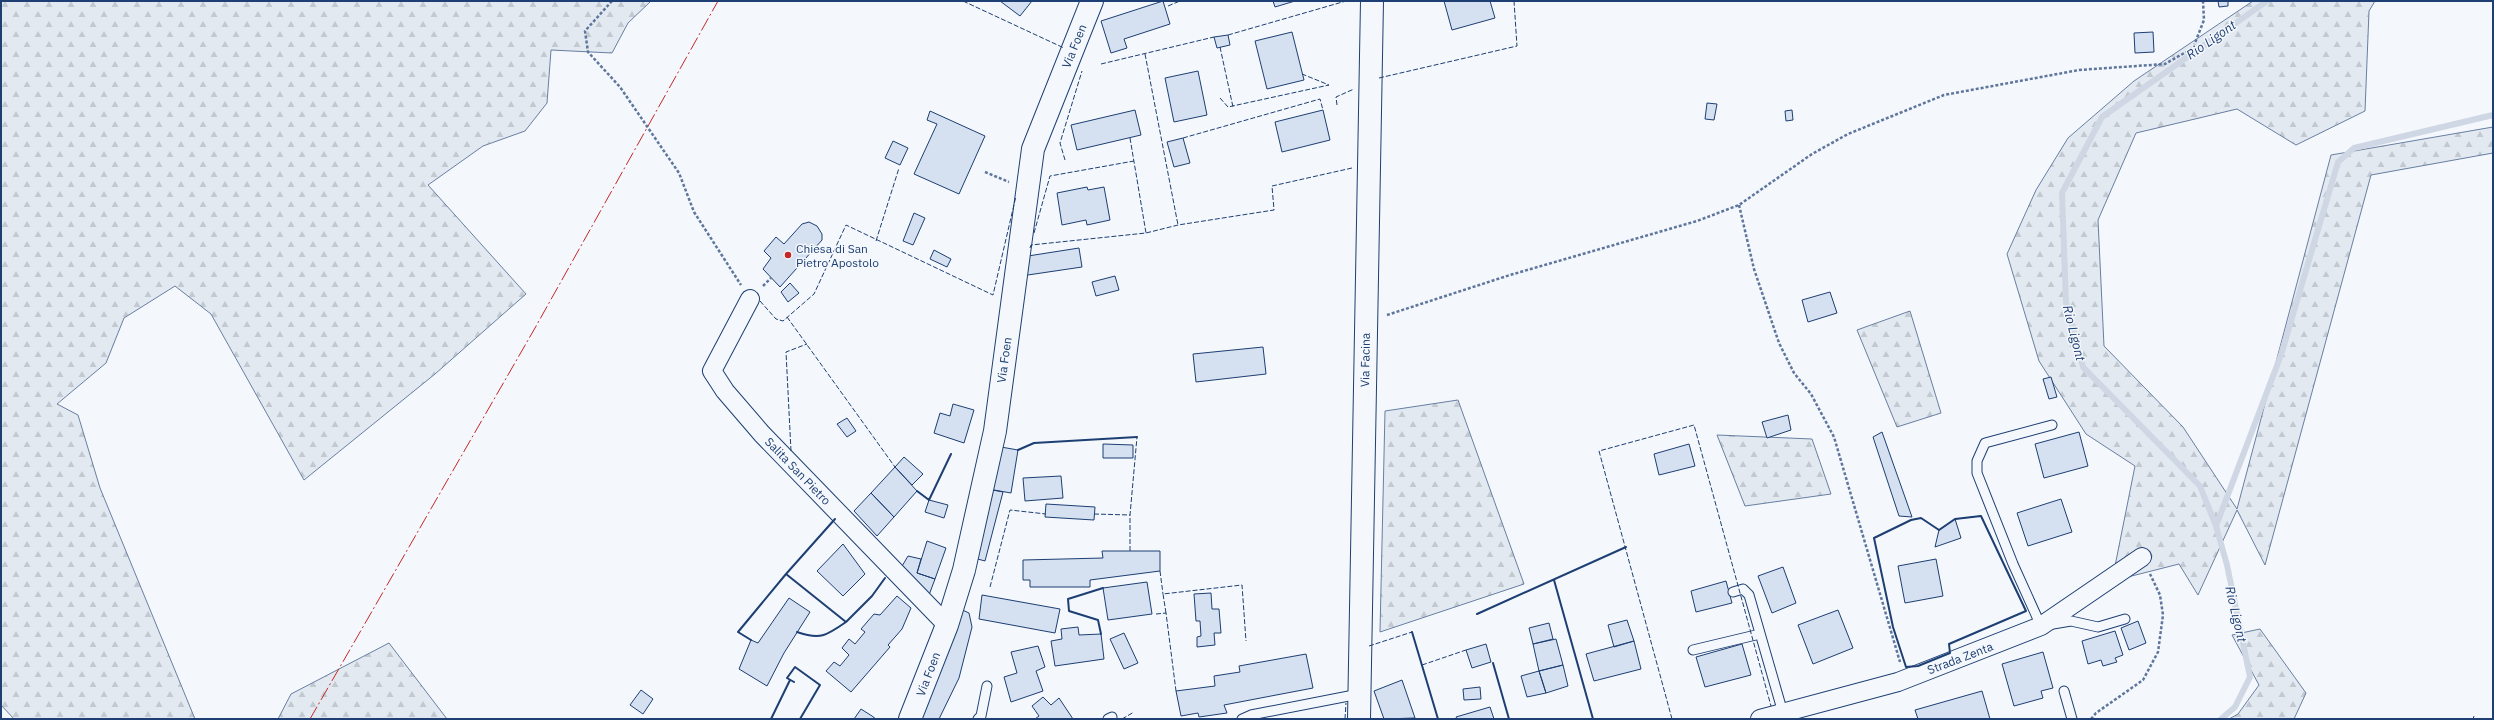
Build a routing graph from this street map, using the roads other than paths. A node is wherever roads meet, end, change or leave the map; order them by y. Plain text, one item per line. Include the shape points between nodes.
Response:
1 (1092, 1) edge
2 (1372, 1) edge
3 (750, 299) road end
4 (2052, 425) dead end
5 (2142, 557) road end
6 (1733, 592) dead end
7 (2125, 619) dead end
8 (947, 625) junction
9 (2041, 626) junction
10 (1760, 634) junction
11 (1693, 650) dead end
12 (986, 686) dead end
13 (2064, 691) dead end
14 (1359, 694) junction
15 (1783, 713) junction
16 (910, 719) edge
17 (978, 719) edge
18 (1242, 719) edge
19 (1359, 719) edge
20 (1760, 719) edge
21 (2072, 719) edge

1 - 8 street, Via Foen via 1033,149 995,431 964,570
2 - 14 street, Via Facina
3 - 8 street, Salita San Pietro via 712,371 725,391 762,434
4 - 9 lane via 1984,443 1977,461 1977,473 1987,502
5 - 9 street, Strada Zenta
6 - 10 lane via 1743,589 1749,595
7 - 9 lane via 2098,627 2071,621
8 - 16 street, Via Foen
9 - 15 street, Strada Zenta via 1906,679
10 - 11 lane
10 - 15 lane
12 - 17 lane via 981,716
13 - 21 lane
14 - 18 lane via 1251,715
14 - 19 street, Via Facina
15 - 20 street, Strada Zenta

